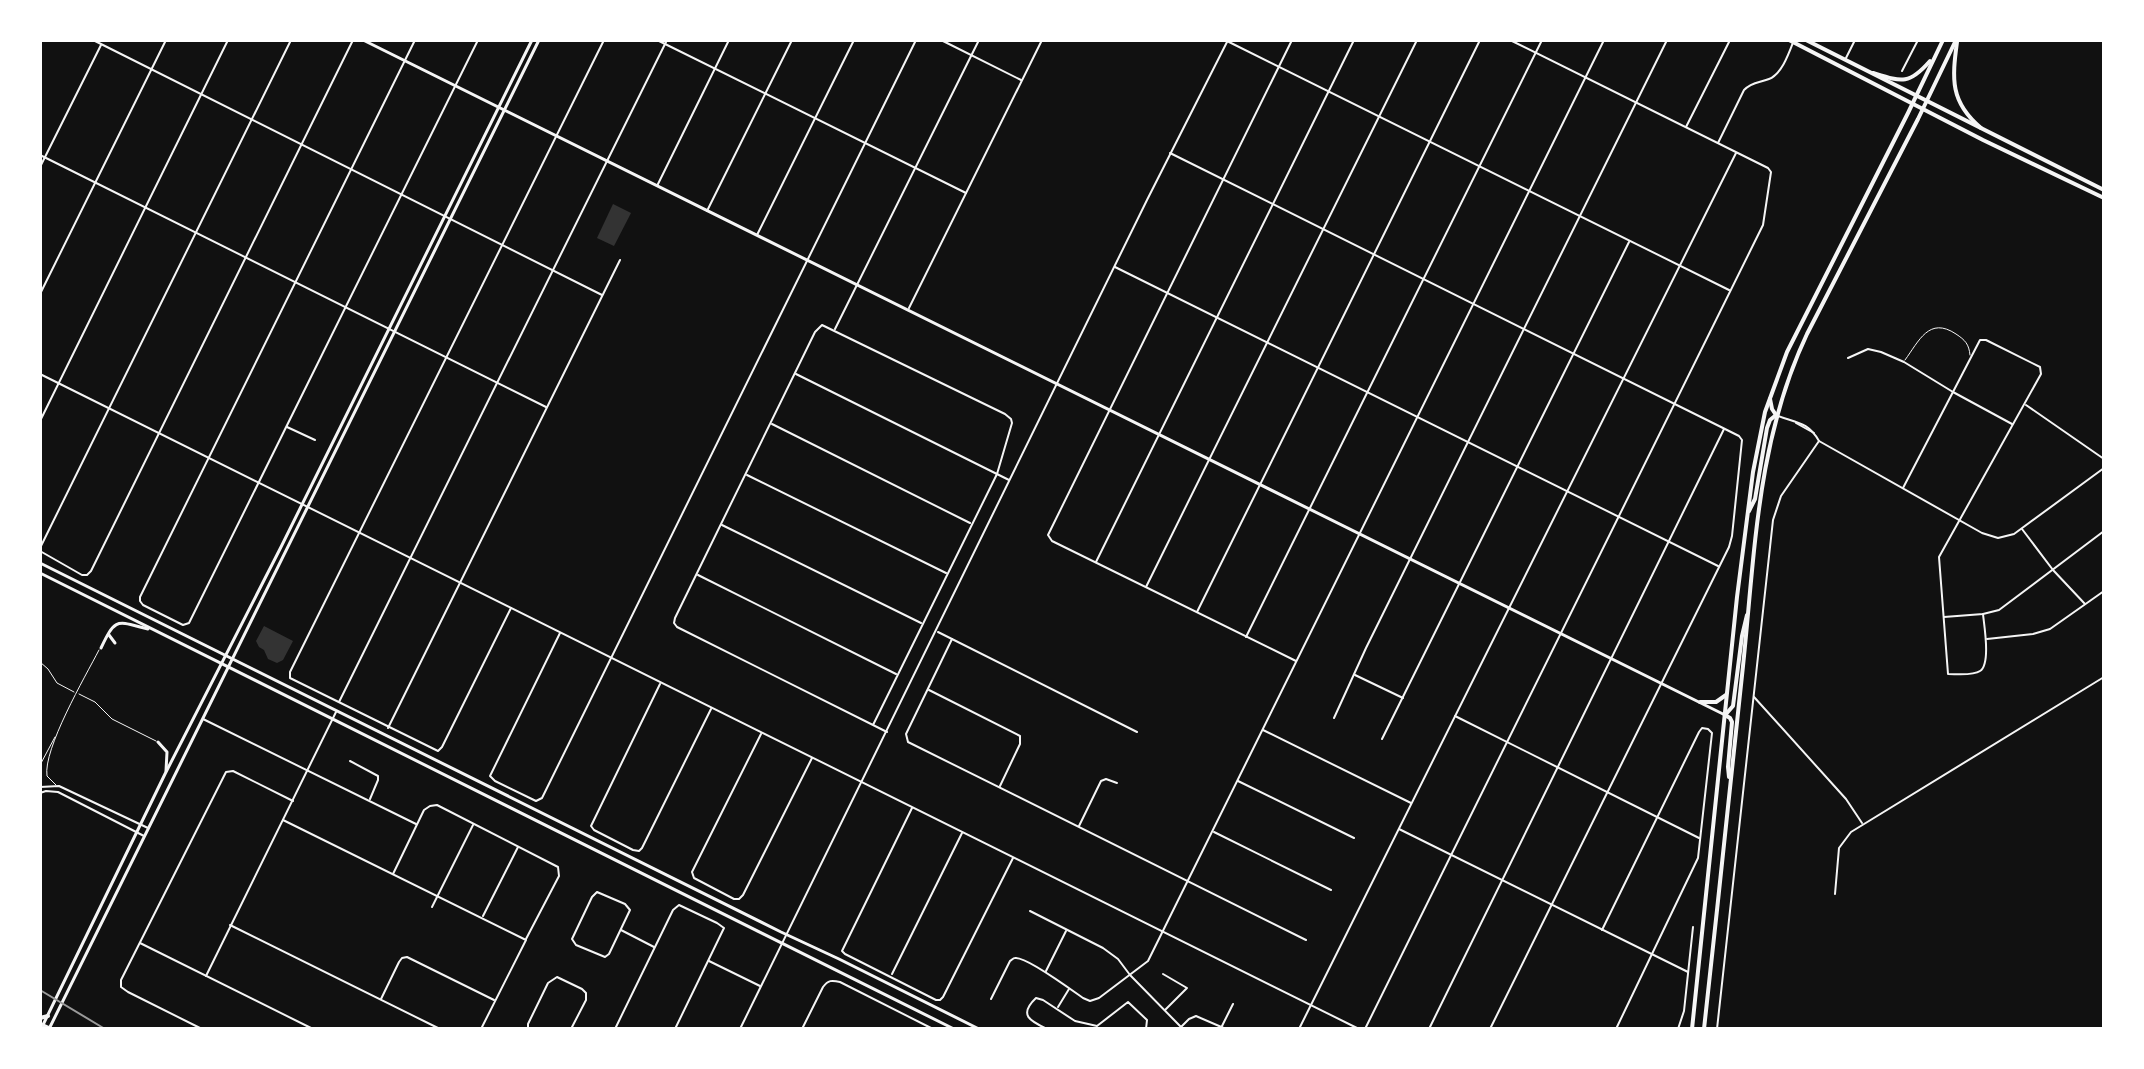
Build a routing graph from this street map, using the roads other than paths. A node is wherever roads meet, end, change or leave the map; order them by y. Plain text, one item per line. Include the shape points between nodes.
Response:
1 (93, 40) edge
2 (166, 40) edge
3 (228, 40) edge
4 (291, 40) edge
5 (353, 40) edge
6 (363, 40) edge
7 (415, 40) edge
8 (478, 40) edge
9 (532, 40) edge
10 (539, 40) edge
11 (604, 40) edge
12 (657, 40) edge
13 (729, 40) edge
14 (792, 40) edge
15 (854, 40) edge
16 (916, 40) edge
17 (941, 40) edge
18 (979, 40) edge
19 (1042, 40) edge
20 (1226, 40) edge
21 (1292, 40) edge
22 (1354, 40) edge
23 (1417, 40) edge
24 (1480, 40) edge
25 (1510, 40) edge
26 (1542, 40) edge
27 (1604, 40) edge
28 (1667, 40) edge
29 (1730, 40) edge
30 (1806, 40) edge
31 (1855, 40) edge
32 (1918, 40) edge
33 (1943, 40) edge
34 (1957, 40) edge
35 (1792, 41) edge
36 (666, 42) edge
37 (101, 44) junction
38 (1536, 53) junction
39 (972, 55) junction
40 (1935, 55) junction
41 (1845, 59) junction
42 (405, 61) junction
43 (1279, 66) junction
44 (151, 69) junction
45 (715, 69) junction
46 (1902, 71) dead end
47 (1873, 73) junction
48 (1586, 78) junction
49 (1022, 80) junction
50 (455, 86) junction
51 (1329, 91) junction
52 (201, 94) junction
53 (765, 94) junction
54 (1917, 95) junction
55 (1927, 100) junction
56 (1636, 102) junction
57 (1912, 104) junction
58 (499, 108) junction
59 (1923, 109) junction
60 (504, 110) junction
61 (1379, 116) junction
62 (251, 119) junction
63 (815, 119) junction
64 (1686, 127) junction
65 (1981, 128) junction
66 (556, 136) junction
67 (1429, 141) junction
68 (1718, 143) junction
69 (301, 144) junction
70 (865, 144) junction
71 (1736, 152) junction
72 (1170, 153) junction
73 (40, 155) edge
74 (45, 157) junction
75 (606, 161) junction
76 (1479, 166) junction
77 (40, 167) edge
78 (915, 168) junction
79 (351, 169) junction
80 (1223, 179) junction
81 (95, 182) junction
82 (657, 186) junction
83 (2104, 190) edge
84 (1530, 191) junction
85 (966, 193) junction
86 (402, 194) junction
87 (2104, 198) edge
88 (1273, 204) junction
89 (145, 207) junction
90 (707, 211) junction
91 (445, 216) junction
92 (1580, 216) junction
93 (451, 219) junction
94 (1323, 229) junction
95 (195, 232) junction
96 (757, 236) junction
97 (1629, 241) junction
98 (502, 245) junction
99 (1373, 254) junction
100 (246, 257) junction
101 (620, 260) dead end
102 (807, 260) junction
103 (1680, 265) junction
104 (1115, 267) junction
105 (552, 270) junction
106 (1424, 279) junction
107 (295, 281) junction
108 (857, 285) junction
109 (1730, 290) junction
110 (1167, 293) junction
111 (40, 294) edge
112 (602, 295) junction
113 (1474, 304) junction
114 (346, 307) junction
115 (908, 310) junction
116 (1218, 317) junction
117 (389, 329) junction
118 (1524, 329) junction
119 (835, 330) junction
120 (395, 331) junction
121 (1267, 342) junction
122 (1574, 353) junction
123 (446, 357) junction
124 (1848, 358) dead end
125 (1970, 358) junction
126 (1904, 362) junction
127 (1318, 367) junction
128 (40, 374) edge
129 (795, 374) junction
130 (1624, 378) junction
131 (496, 381) junction
132 (59, 384) junction
133 (1057, 384) junction
134 (1368, 391) junction
135 (1953, 392) junction
136 (1770, 396) junction
137 (1674, 403) junction
138 (2025, 404) junction
139 (546, 407) junction
140 (109, 409) junction
141 (1109, 409) junction
142 (1776, 415) junction
143 (1418, 417) junction
144 (40, 421) edge
145 (771, 424) junction
146 (2013, 425) junction
147 (287, 427) junction
148 (1724, 428) junction
149 (159, 434) junction
150 (1159, 434) junction
151 (315, 440) dead end
152 (1819, 441) junction
153 (1468, 442) junction
154 (209, 458) junction
155 (1209, 459) junction
156 (2104, 459) edge
157 (1518, 467) junction
158 (2104, 468) edge
159 (746, 474) junction
160 (997, 474) junction
161 (1009, 480) junction
162 (259, 483) junction
163 (1260, 484) junction
164 (1903, 488) junction
165 (1568, 492) junction
166 (302, 505) junction
167 (308, 508) junction
168 (1310, 509) junction
169 (1748, 513) junction
170 (1618, 517) junction
171 (1959, 520) junction
172 (971, 523) junction
173 (721, 524) junction
174 (2022, 528) junction
175 (2104, 531) edge
176 (360, 533) junction
177 (1360, 534) junction
178 (1668, 542) junction
179 (40, 550) edge
180 (410, 558) junction
181 (1411, 559) junction
182 (1096, 562) junction
183 (40, 563) edge
184 (1719, 567) junction
185 (2053, 570) junction
186 (40, 573) edge
187 (696, 574) junction
188 (947, 574) junction
189 (460, 583) junction
190 (1460, 584) junction
191 (1146, 587) junction
192 (2104, 591) edge
193 (2086, 605) junction
194 (511, 608) junction
195 (1510, 608) junction
196 (1749, 609) junction
197 (1197, 612) junction
198 (1983, 614) junction
199 (1943, 617) junction
200 (922, 624) junction
201 (109, 631) junction
202 (936, 631) junction
203 (156, 632) junction
204 (560, 632) junction
205 (1560, 634) junction
206 (1246, 637) junction
207 (952, 639) junction
208 (1986, 639) junction
209 (115, 643) dead end
210 (101, 648) joint
211 (225, 655) junction
212 (611, 658) junction
213 (1611, 658) junction
214 (233, 659) junction
215 (40, 662) edge
216 (1297, 662) junction
217 (221, 664) junction
218 (229, 668) junction
219 (898, 674) junction
220 (1354, 675) junction
221 (2104, 677) edge
222 (661, 683) junction
223 (1661, 683) junction
224 (928, 689) junction
225 (77, 693) junction
226 (1727, 694) junction
227 (1754, 697) junction
228 (1403, 698) junction
229 (1700, 702) junction
230 (338, 703) junction
231 (712, 708) junction
232 (337, 712) junction
233 (1725, 715) junction
234 (1454, 716) junction
235 (1334, 718) dead end
236 (203, 719) junction
237 (333, 720) junction
238 (873, 725) junction
239 (388, 728) junction
240 (1263, 730) junction
241 (887, 732) junction
242 (1137, 732) dead end
243 (762, 733) junction
244 (57, 735) junction
245 (1382, 739) dead end
246 (158, 742) joint
247 (1507, 742) junction
248 (812, 757) junction
249 (350, 761) dead end
250 (40, 765) edge
251 (1557, 767) junction
252 (308, 770) junction
253 (165, 774) junction
254 (1731, 780) junction
255 (1238, 781) junction
256 (863, 782) junction
257 (1117, 783) dead end
258 (59, 786) junction
259 (40, 787) edge
260 (999, 787) junction
261 (40, 793) edge
262 (1607, 793) junction
263 (293, 801) junction
264 (369, 801) junction
265 (1412, 803) junction
266 (913, 808) junction
267 (1658, 817) junction
268 (283, 820) junction
269 (141, 824) junction
270 (417, 824) junction
271 (473, 824) junction
272 (1862, 824) junction
273 (1079, 827) junction
274 (148, 828) junction
275 (1399, 829) junction
276 (1213, 831) junction
277 (137, 832) junction
278 (963, 832) junction
279 (144, 836) junction
280 (1354, 838) dead end
281 (1701, 838) junction
282 (518, 846) junction
283 (1451, 856) junction
284 (1013, 857) junction
285 (393, 874) junction
286 (1188, 881) junction
287 (1501, 881) junction
288 (1331, 890) dead end
289 (1835, 894) dead end
290 (438, 896) junction
291 (1552, 906) junction
292 (432, 907) dead end
293 (1030, 911) dead end
294 (482, 918) junction
295 (230, 925) junction
296 (1693, 927) dead end
297 (621, 930) junction
298 (1067, 930) junction
299 (1602, 930) junction
300 (1163, 932) junction
301 (787, 935) junction
302 (526, 940) junction
303 (1306, 940) dead end
304 (140, 943) junction
305 (783, 943) junction
306 (655, 947) junction
307 (1652, 955) junction
308 (709, 961) junction
309 (1045, 972) junction
310 (1688, 972) junction
311 (1163, 974) dead end
312 (1130, 975) junction
313 (206, 976) junction
314 (891, 976) junction
315 (761, 987) junction
316 (1070, 989) junction
317 (381, 999) junction
318 (991, 999) dead end
319 (495, 1000) junction
320 (1233, 1004) dead end
321 (1311, 1006) junction
322 (1057, 1009) junction
323 (1164, 1011) junction
324 (49, 1014) junction
325 (40, 1018) edge
326 (41, 1026) edge
327 (306, 1027) edge
328 (1221, 1027) junction
329 (438, 1028) edge
330 (1180, 1028) edge
331 (50, 1029) edge
332 (202, 1029) edge
333 (313, 1029) edge
334 (481, 1029) edge
335 (528, 1029) edge
336 (571, 1029) edge
337 (615, 1029) edge
338 (675, 1029) edge
339 (740, 1029) edge
340 (802, 1029) edge
341 (933, 1029) edge
342 (954, 1029) edge
343 (979, 1029) edge
344 (1047, 1029) edge
345 (1146, 1029) edge
346 (1226, 1029) edge
347 (1299, 1029) edge
348 (1359, 1029) edge
349 (1365, 1029) edge
350 (1429, 1029) edge
351 (1490, 1029) edge
352 (1616, 1029) edge
353 (1678, 1029) edge
354 (1692, 1029) edge
355 (1704, 1029) edge
356 (1717, 1029) edge

1 - 37 street
2 - 44 street
3 - 52 street
4 - 62 street
5 - 69 street
6 - 42 main road
7 - 42 street
8 - 50 street
9 - 58 main road
10 - 60 main road
11 - 66 street
12 - 36 street
13 - 45 street
14 - 53 street
15 - 63 street
16 - 70 street
17 - 39 street
18 - 39 street
19 - 49 street
20 - 43 street
20 - 72 street
21 - 43 street
22 - 51 street
23 - 61 street
24 - 67 street
25 - 38 street
26 - 38 street
27 - 48 street
28 - 56 street
29 - 64 street
30 - 41 main road
31 - 41 street
32 - 46 street
33 - 40 main road
34 - 55 main road
34 - 65 main road via 1956,94 1963,111
35 - 57 main road
35 - 68 street via 1778,73 1744,90
36 - 45 street
36 - 75 street
37 - 44 street
37 - 74 street
38 - 48 street
38 - 76 street
39 - 49 street
39 - 78 street
40 - 47 main road via 1909,80
40 - 54 main road
41 - 47 main road
42 - 50 main road
42 - 79 street
43 - 51 street
43 - 80 street
44 - 52 street
44 - 81 street
45 - 53 street
45 - 82 street
47 - 54 main road
48 - 56 street
48 - 84 street
49 - 85 street
50 - 58 main road
50 - 86 street
51 - 61 street
51 - 88 street
52 - 62 street
52 - 89 street
53 - 63 street
53 - 90 street
54 - 55 main road
54 - 57 main road
55 - 59 main road
55 - 65 main road
56 - 64 street
56 - 92 street
57 - 59 main road
57 - 136 main road
58 - 60 main road
58 - 91 main road
59 - 87 main road
59 - 142 main road via 1807,334
60 - 66 main road
60 - 93 main road
61 - 67 street
61 - 94 street
62 - 69 street
62 - 95 street
63 - 70 street
63 - 96 street
64 - 68 street
65 - 83 main road
66 - 75 main road
66 - 98 street
67 - 76 street
67 - 99 street
68 - 71 street
69 - 79 street
69 - 100 street
70 - 78 street
70 - 102 street
71 - 103 street
71 - 109 street via 1771,172 1765,220
72 - 80 street
72 - 104 street
73 - 74 street
74 - 77 street
74 - 81 street
75 - 82 main road
75 - 105 street
76 - 84 street
76 - 106 street
78 - 85 street
78 - 108 street
79 - 86 street
79 - 107 street
80 - 88 street
80 - 110 street
81 - 89 street
81 - 111 street
82 - 90 main road
84 - 92 street
84 - 113 street
85 - 115 street
86 - 91 street
86 - 114 street
88 - 94 street
88 - 116 street
89 - 95 street
89 - 132 street
90 - 96 main road
91 - 93 street
91 - 117 main road
92 - 97 street
92 - 118 street
93 - 98 street
93 - 120 main road
94 - 99 street
94 - 121 street
95 - 100 street
95 - 140 street
96 - 102 main road
97 - 103 street
97 - 122 street
98 - 105 street
98 - 123 street
99 - 106 street
99 - 127 street
100 - 107 street
100 - 149 street
101 - 112 street
102 - 108 main road
102 - 212 street
103 - 109 street
103 - 130 street
104 - 110 street
104 - 133 street
105 - 112 street
105 - 131 street
106 - 113 street
106 - 134 street
107 - 114 street
107 - 154 street
108 - 115 main road
108 - 119 street
109 - 137 street
110 - 116 street
110 - 141 street
112 - 139 street
113 - 118 street
113 - 143 street
114 - 117 street
114 - 147 street
115 - 133 main road
116 - 121 street
116 - 150 street
117 - 120 street
117 - 166 main road
118 - 122 street
118 - 153 street
119 - 129 street via 819,326
119 - 160 street via 1009,417 1012,427
120 - 123 street
120 - 167 main road
121 - 127 street
121 - 155 street
122 - 130 street
122 - 157 street
123 - 131 street
123 - 176 street
124 - 126 street via 1874,349
125 - 126 lane via 1964,340 1941,327 1927,331
125 - 135 street
125 - 138 street via 1984,339 2040,367
126 - 135 street
127 - 134 street
127 - 163 street
128 - 132 street
129 - 145 street
129 - 160 street
130 - 137 street
130 - 165 street
131 - 139 street
131 - 180 street
132 - 140 street
132 - 144 street
133 - 141 main road
133 - 161 street
134 - 143 street
134 - 168 street
135 - 146 street
135 - 164 street
136 - 142 main road
136 - 169 main road
137 - 148 street
137 - 170 street
138 - 146 street
138 - 156 street
139 - 189 street
140 - 149 street
140 - 179 street
141 - 150 main road
141 - 182 street via 1049,537
142 - 152 street via 1805,425
142 - 169 main road via 1767,428
142 - 196 main road via 1759,506
143 - 153 street
143 - 177 street
145 - 159 street
145 - 172 street
146 - 171 street
147 - 151 street
147 - 162 street
148 - 178 street
148 - 184 street via 1742,442 1732,536
149 - 154 street
149 - 179 street via 87,575
150 - 155 main road
150 - 182 street
152 - 164 street
152 - 227 street via 1781,496 1773,520
153 - 157 street
153 - 181 street
154 - 162 street
154 - 162 street via 140,599 143,605 187,625
155 - 163 main road
155 - 191 street
157 - 165 street
157 - 190 street
158 - 174 street
159 - 173 street
159 - 188 street
160 - 161 street
160 - 172 street
161 - 202 street
162 - 166 street
163 - 168 main road
163 - 197 street
164 - 171 street
165 - 170 street
165 - 195 street
166 - 167 street
166 - 211 main road
167 - 176 street
167 - 214 main road
168 - 177 main road
168 - 206 street
169 - 226 main road
170 - 178 street
170 - 205 street
171 - 174 street via 1998,538
171 - 199 street via 1939,557
172 - 188 street
173 - 187 street
173 - 200 street
174 - 185 street
175 - 185 street
176 - 180 street
176 - 230 street via 290,672 290,678
177 - 181 main road
177 - 216 street
178 - 184 street
178 - 213 street
180 - 189 street
180 - 230 street
181 - 190 main road
181 - 220 street
182 - 191 street
183 - 211 main road
184 - 223 street
185 - 193 street
185 - 198 street via 2003,607
186 - 203 main road
187 - 219 street
187 - 238 street via 675,626
188 - 200 street
189 - 194 street
189 - 239 street
190 - 195 main road
190 - 228 street
191 - 197 street
192 - 193 street
193 - 208 street via 2042,633
194 - 204 street
194 - 239 street via 438,751
195 - 205 main road
195 - 234 street
196 - 233 main road via 1733,706
196 - 254 main road
197 - 206 street
198 - 199 street
198 - 208 street
199 - 208 street via 1948,674 1984,668
200 - 219 street
201 - 203 main road via 122,623
201 - 209 main road
201 - 210 main road
202 - 207 street
202 - 241 street
203 - 217 main road
204 - 212 street
204 - 212 street via 491,774 536,801
205 - 213 main road
205 - 247 street
206 - 216 street
207 - 224 street
207 - 242 street
210 - 225 lane
211 - 214 main road
211 - 217 main road
212 - 222 street
213 - 223 main road
213 - 251 street
214 - 218 main road
214 - 232 main road
215 - 225 lane via 57,683
216 - 240 street
217 - 218 main road
217 - 253 main road
218 - 236 main road
218 - 237 main road
219 - 238 street
220 - 228 street
220 - 235 street
221 - 272 street
222 - 231 street
222 - 231 street via 592,822 591,828 633,850 641,849
223 - 229 main road
223 - 262 street
224 - 260 street via 1021,739
224 - 260 street via 907,741
225 - 244 lane
225 - 246 lane via 112,719
226 - 229 main road via 1715,703
226 - 233 main road
227 - 272 street via 1846,799
227 - 356 street
228 - 245 street
229 - 233 main road
230 - 239 street
231 - 243 street
232 - 237 street
232 - 301 main road
233 - 254 main road via 1732,722
233 - 354 main road
234 - 247 street
234 - 265 street
236 - 252 street
236 - 274 main road
237 - 252 street
237 - 305 main road
238 - 241 street
240 - 255 street
240 - 265 street
241 - 256 street
243 - 248 street
243 - 248 street via 692,872 734,899 741,898
244 - 250 lane
244 - 258 lane via 46,770
246 - 253 main road via 167,752
247 - 251 street
247 - 283 street
248 - 256 street
249 - 264 street via 378,776
251 - 262 street
251 - 287 street
252 - 263 street
252 - 264 street
253 - 269 main road
254 - 355 main road
255 - 276 street
255 - 280 street
256 - 266 street
256 - 301 street
257 - 273 street via 1101,781
258 - 259 street
258 - 269 street
260 - 273 street
261 - 277 street via 58,792
262 - 267 street
262 - 291 street
263 - 268 street
263 - 304 street via 226,772
264 - 270 street
265 - 275 street
266 - 278 street
266 - 314 street via 842,949
267 - 281 street
267 - 281 street via 1705,728 1712,733
267 - 299 street
268 - 285 street
268 - 295 street
269 - 274 street
269 - 277 main road
270 - 271 street via 434,805
270 - 285 street
271 - 282 street
271 - 290 street
272 - 289 street via 1839,848
273 - 286 street
274 - 279 main road
275 - 283 street
275 - 321 street
276 - 286 street
276 - 288 street
277 - 279 street
277 - 324 main road
278 - 284 street
278 - 314 street
279 - 331 main road
281 - 307 street via 1696,863
282 - 294 street
282 - 302 street via 554,863 559,871
283 - 287 street
283 - 349 street
284 - 300 street
284 - 314 street via 940,1000
285 - 290 street
286 - 300 street
286 - 303 street
287 - 291 street
287 - 350 street
290 - 292 street
290 - 294 street
291 - 299 street
291 - 351 street
293 - 298 street
294 - 302 street
295 - 313 street
295 - 317 street
296 - 310 street
297 - 297 street via 605,957 572,939 597,892 629,908
297 - 306 street
298 - 309 street
298 - 312 street via 1103,948
299 - 307 street
300 - 312 street via 1148,961
300 - 321 street
301 - 305 street
301 - 343 main road
302 - 319 street
304 - 313 street
304 - 332 street via 121,987
305 - 315 street
305 - 342 main road
306 - 308 street via 677,906 683,906 724,928
306 - 337 street
307 - 310 street
307 - 352 street
308 - 315 street
308 - 338 street
309 - 316 street
309 - 318 street via 1014,958
310 - 353 street
311 - 323 street via 1187,988
312 - 316 street via 1093,1000
312 - 323 street
313 - 327 street
315 - 339 street
316 - 322 street
317 - 319 street via 399,962 407,957
317 - 329 street
319 - 334 street
320 - 328 street
321 - 347 street
321 - 348 street
322 - 344 street via 1036,998 1027,1012
322 - 345 street via 1072,1020 1097,1026 1128,1002 1147,1020
323 - 330 street
324 - 325 main road
324 - 326 main road
326 - 331 main road
327 - 333 street
328 - 330 street via 1196,1016
328 - 346 street
335 - 336 street via 555,977 586,993
340 - 341 street via 829,981

